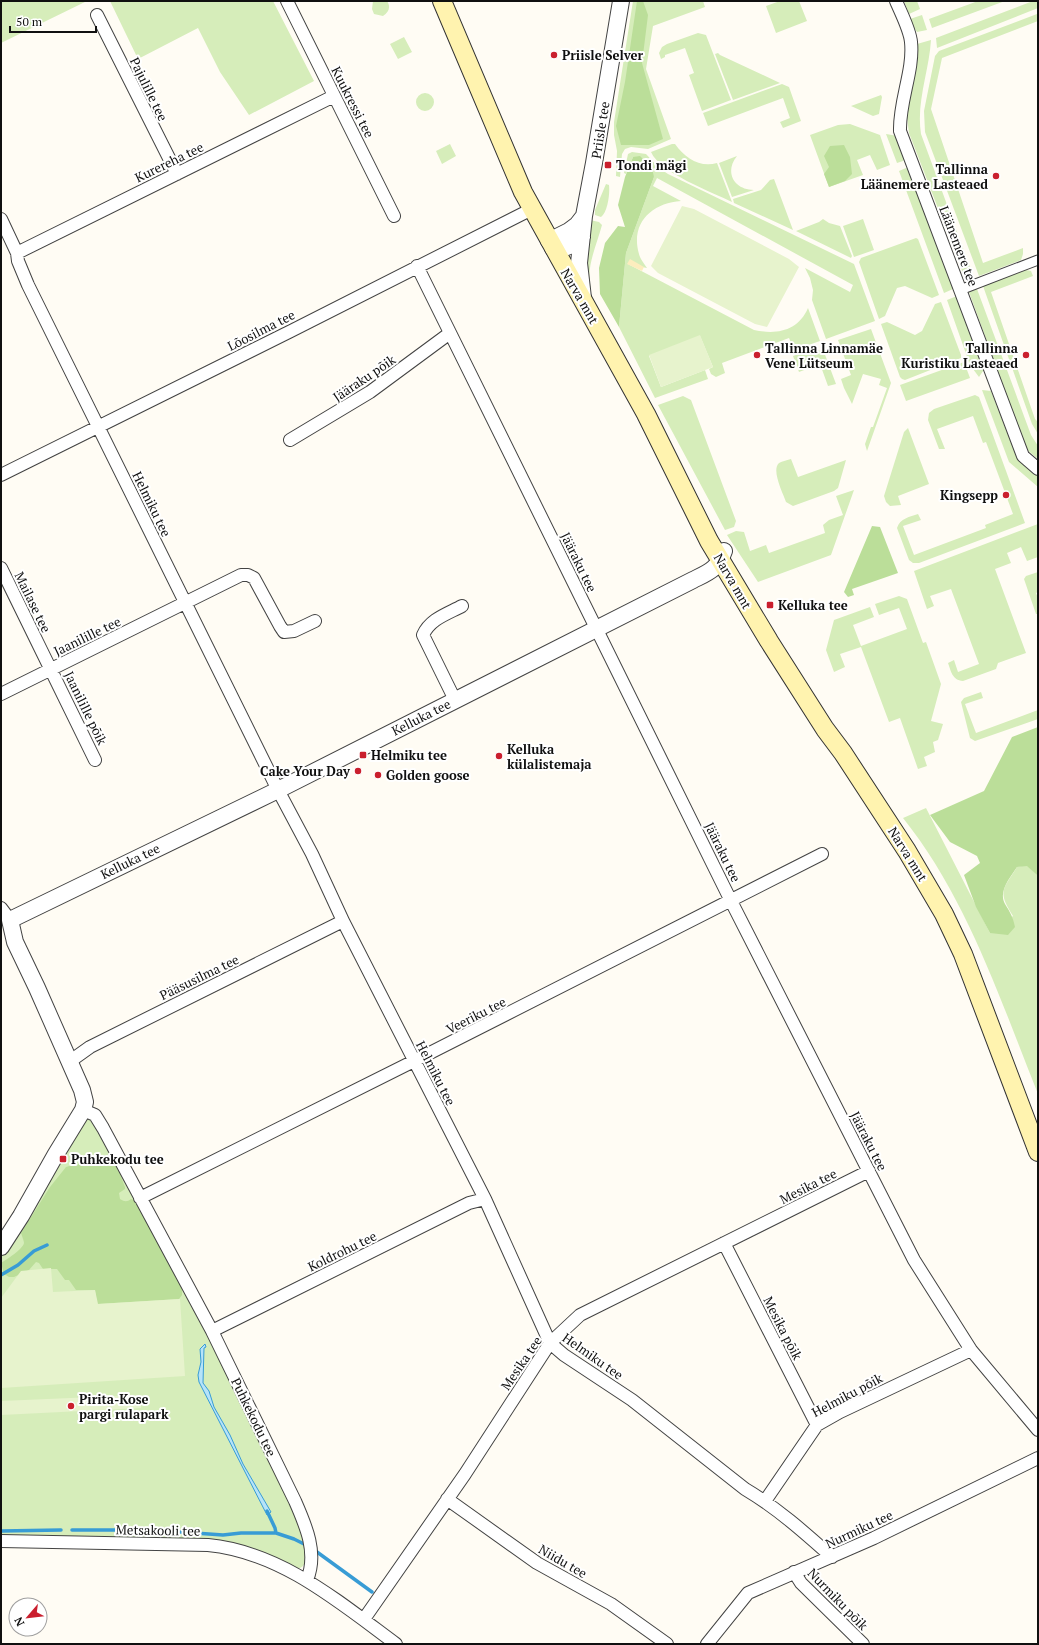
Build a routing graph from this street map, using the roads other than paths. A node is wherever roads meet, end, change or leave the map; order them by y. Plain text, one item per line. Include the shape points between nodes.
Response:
1 (287, 1) edge
2 (442, 1) edge
3 (621, 1) edge
4 (896, 1) edge
5 (97, 15) dead end
6 (334, 96) junction
7 (177, 174) junction
8 (532, 209) junction
9 (394, 216) dead end
10 (584, 216) junction
11 (1, 219) edge
12 (582, 237) junction
13 (551, 245) junction
14 (17, 253) junction
15 (1038, 260) edge
16 (417, 266) junction
17 (960, 290) junction
18 (583, 301) junction
19 (450, 333) junction
20 (99, 426) junction
21 (290, 440) dead end
22 (1038, 469) edge
23 (1, 475) edge
24 (722, 556) junction
25 (1, 568) edge
26 (185, 602) junction
27 (462, 606) dead end
28 (315, 621) dead end
29 (597, 629) junction
30 (51, 669) junction
31 (1, 694) edge
32 (455, 700) junction
33 (96, 760) dead end
34 (278, 790) junction
35 (822, 854) dead end
36 (731, 900) junction
37 (5, 914) edge
38 (343, 921) junction
39 (69, 1062) junction
40 (414, 1062) junction
41 (83, 1110) junction
42 (1038, 1152) edge
43 (869, 1171) junction
44 (140, 1198) junction
45 (485, 1199) junction
46 (724, 1243) junction
47 (1, 1247) edge
48 (212, 1331) junction
49 (550, 1343) junction
50 (971, 1350) junction
51 (817, 1425) junction
52 (1038, 1430) edge
53 (1038, 1458) edge
54 (447, 1499) junction
55 (765, 1501) junction
56 (1, 1541) edge
57 (832, 1557) junction
58 (794, 1572) junction
59 (307, 1580) junction
60 (364, 1619) junction
61 (379, 1639) edge
62 (396, 1644) edge
63 (667, 1644) edge
64 (707, 1644) edge
65 (863, 1644) edge

1 - 6 street, Kuukressi tee
2 - 8 main road, Narva mnt
3 - 10 street, Priisle tee
4 - 17 street, Läänemere tee via 911,41 911,57 899,120 900,131
5 - 7 street, Pajulille tee
6 - 7 street, Kurereha tee
6 - 9 street, Kuukressi tee
7 - 14 street, Kurereha tee
8 - 13 main road, Narva mnt
8 - 16 street, Lõosilma tee
10 - 12 street, Priisle tee
10 - 13 street via 577,225
11 - 14 street, Helmiku tee
12 - 13 street via 568,248
12 - 18 street, Priisle tee via 579,263
13 - 18 main road, Narva mnt
14 - 20 street, Helmiku tee via 28,285
15 - 17 street
16 - 19 street, Jääraku tee
16 - 20 street, Lõosilma tee
17 - 22 street, Läänemere tee via 1023,456
18 - 24 main road, Narva mnt via 646,414 709,541
19 - 21 street, Jääraku põik via 370,392
19 - 29 street, Jääraku tee
20 - 23 street, Lõosilma tee
20 - 26 street, Helmiku tee
24 - 29 street, Kelluka tee via 716,567
24 - 42 main road, Narva mnt via 791,676 918,867 944,914
25 - 30 street, Mailase tee
26 - 28 street, Jaanilille tee via 240,575 248,575 254,578 284,632 294,631
26 - 30 street, Jaanilille tee
26 - 34 street, Helmiku tee
27 - 32 street via 431,623 423,635
29 - 32 street, Kelluka tee
29 - 36 street, Jääraku tee
30 - 31 street, Jaanilille tee
30 - 33 street, Jaanilille põik
32 - 34 street, Kelluka tee
34 - 37 street, Kelluka tee
34 - 38 street, Helmiku tee via 312,854
35 - 36 street, Veeriku tee
36 - 40 street, Veeriku tee
36 - 43 street, Jääraku tee
37 - 39 street
38 - 39 street, Pääsusilma tee via 90,1047
38 - 40 street, Helmiku tee
39 - 41 street via 84,1095
40 - 44 street, Veeriku tee
40 - 45 street, Helmiku tee
41 - 44 street, Puhkekodu tee via 92,1113 100,1123
41 - 47 street
43 - 46 street, Mesika tee
43 - 50 street, Jääraku tee via 914,1260
44 - 48 street, Puhkekodu tee
45 - 48 street, Koldrohu tee via 469,1203
45 - 49 street, Helmiku tee
46 - 49 street, Mesika tee via 580,1315
46 - 51 street, Mesika põik
48 - 59 street, Puhkekodu tee via 306,1525 312,1556
49 - 54 street, Mesika tee
49 - 55 street, Helmiku tee via 632,1400 745,1489
50 - 51 street, Helmiku põik
50 - 52 street, Jääraku tee
51 - 55 street, Helmiku põik
53 - 57 street, Nurmiku tee
54 - 60 street, Mesika tee
54 - 63 street, Niidu tee via 537,1563 611,1604
55 - 57 street, Helmiku tee
56 - 59 street, Metsakooli tee via 224,1547 262,1558
57 - 58 street, Nurmiku tee
58 - 64 street, Nurmiku tee via 748,1593
58 - 65 street, Nurmiku põik via 800,1583
59 - 60 street
60 - 61 street
61 - 62 street

